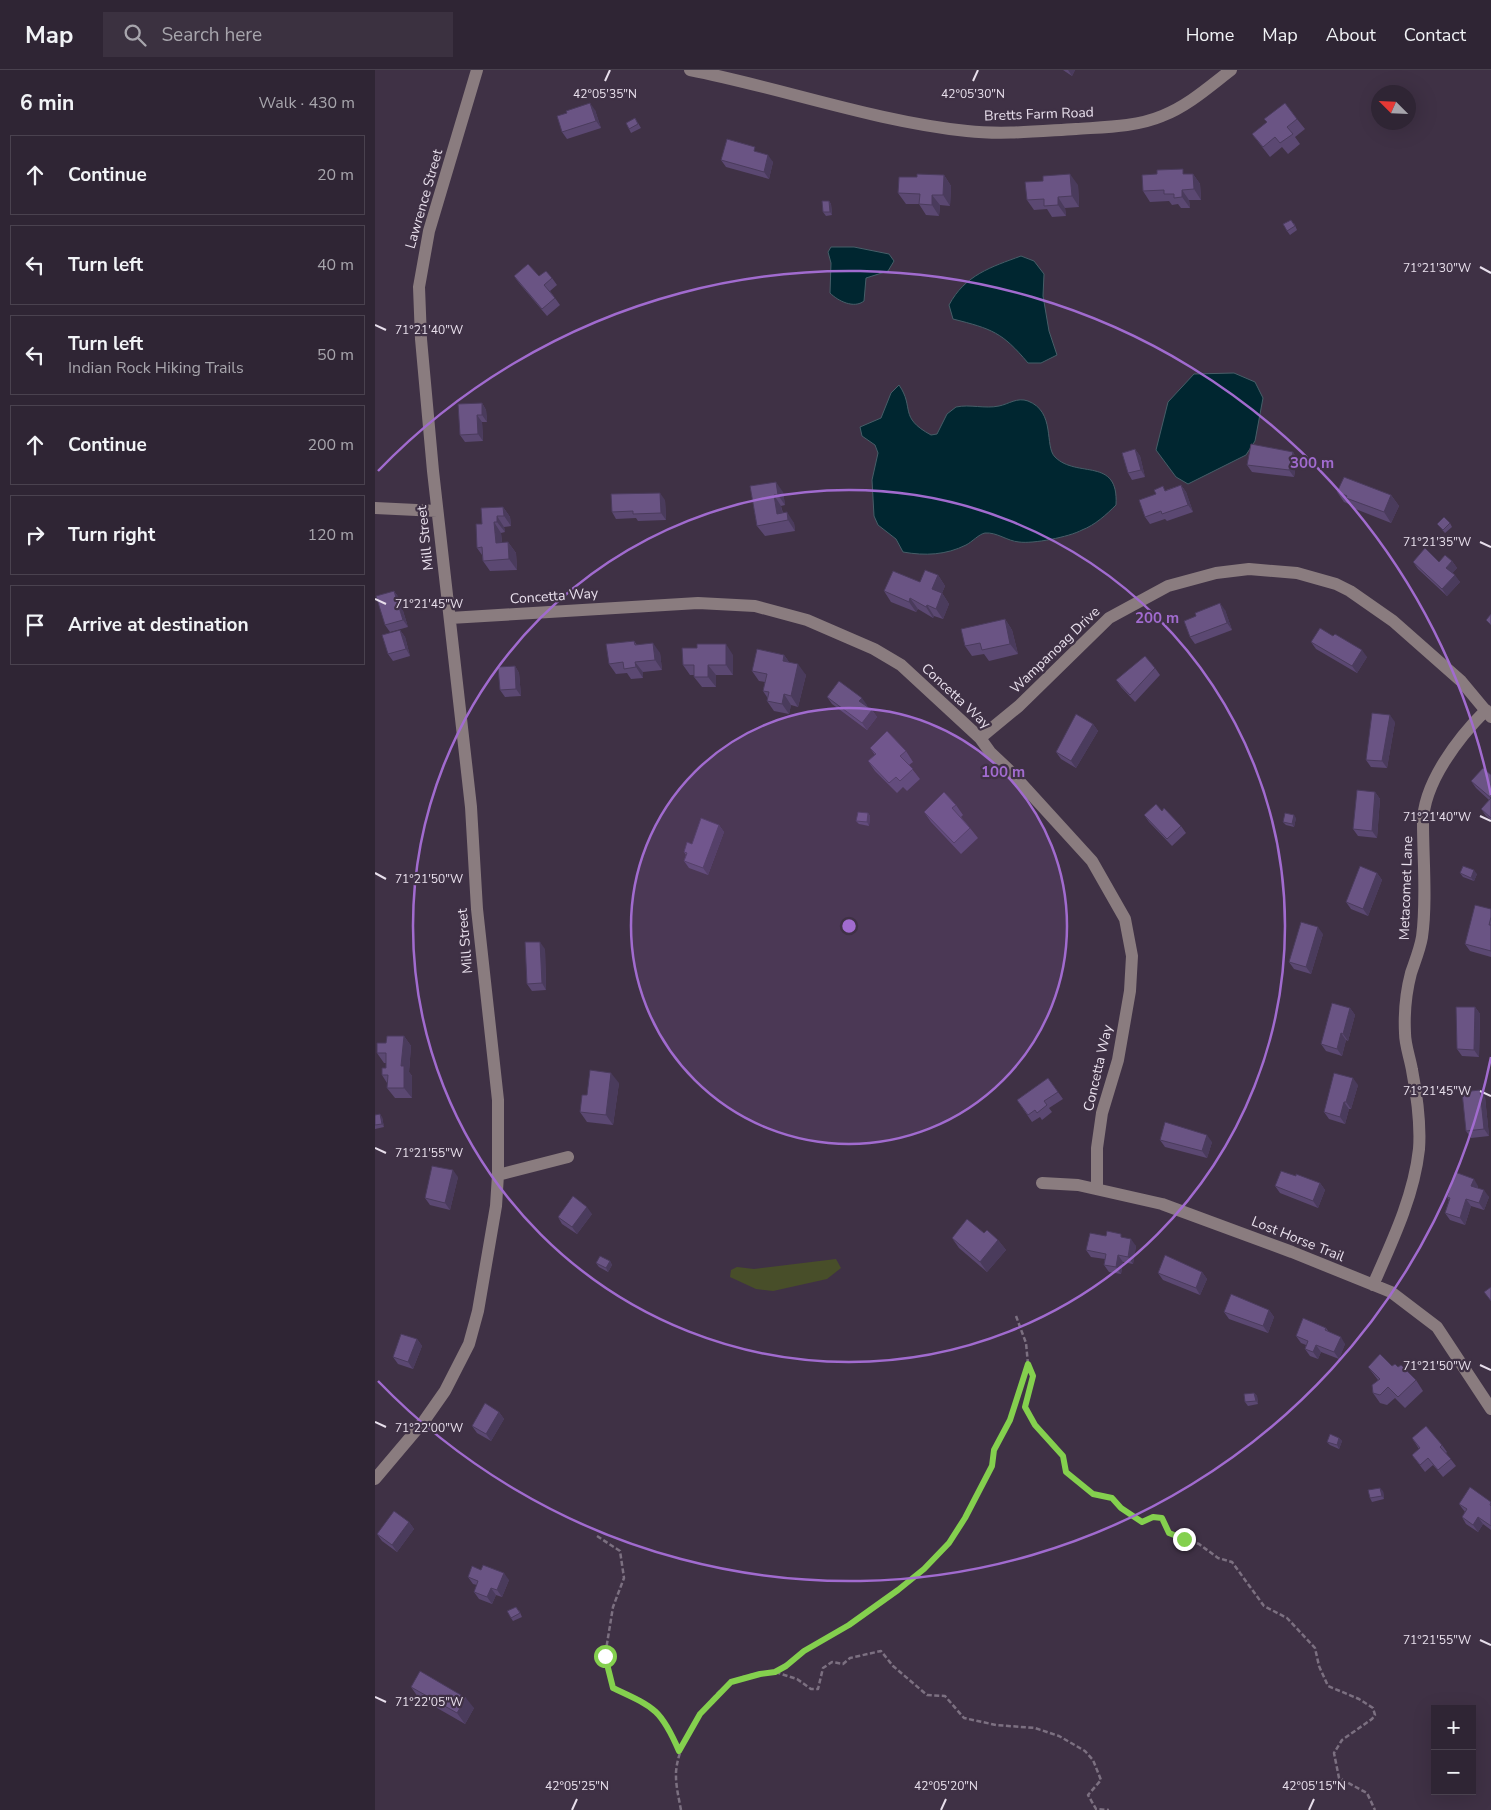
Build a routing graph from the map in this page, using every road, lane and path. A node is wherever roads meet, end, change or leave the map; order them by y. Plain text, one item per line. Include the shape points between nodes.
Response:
1 (477, 70) edge
2 (690, 70) edge
3 (1231, 70) edge
4 (421, 339) joint
5 (375, 508) edge
6 (437, 511) junction
7 (450, 618) junction
8 (1488, 713) edge
9 (980, 738) junction
10 (568, 1157) dead end
11 (498, 1175) junction
12 (1042, 1182) dead end
13 (1097, 1189) junction
14 (1373, 1285) junction
15 (1016, 1316) dead end
16 (1028, 1364) junction
17 (1491, 1409) edge
18 (375, 1479) edge
19 (597, 1536) dead end
20 (775, 1672) junction
21 (679, 1751) junction
22 (681, 1810) edge
23 (1109, 1810) edge
24 (1375, 1810) edge

1 - 4 street, Lawrence Street via 423,253 419,287
2 - 3 street, Bretts Farm Road via 878,116 966,131 1002,133 1125,125 1161,117 1178,109
4 - 6 street, Mill Street
5 - 6 street
6 - 7 street, Mill Street
7 - 9 street, Concetta Way via 698,603 755,606 807,620 881,653 901,665
7 - 11 street, Mill Street via 498,1100
8 - 9 street, Wampanoag Drive via 1461,681 1393,621 1350,591 1329,581 1297,573 1249,569 1216,573 1168,586 1109,618 1019,706
8 - 14 street, Metacomet Lane via 1467,729 1446,758 1425,806 1422,937 1408,986 1405,1018 1405,1036 1419,1108 1419,1147 1403,1211
9 - 13 street, Concetta Way via 1092,861 1125,919 1132,956 1130,991 1118,1060 1102,1113 1097,1148
10 - 11 street
11 - 18 street, Mill Street via 496,1206 478,1311 469,1344 445,1391
12 - 13 street, Lost Horse Trail
13 - 14 street, Lost Horse Trail via 1162,1204
14 - 17 street, Lost Horse Trail via 1391,1292 1437,1327
15 - 16 path via 1026,1343
16 - 20 path via 1010,1420 994,1450 992,1466 949,1543 898,1590
16 - 24 path via 1033,1376 1025,1407 1035,1425 1063,1456 1066,1472 1093,1494 1112,1498 1142,1522 1153,1517 1162,1518 1169,1533 1199,1544 1218,1558 1232,1562 1263,1606 1287,1618 1315,1648 1328,1686 1373,1708 1375,1715 1342,1740 1334,1753 1339,1778 1367,1793
19 - 21 path via 620,1550 624,1578 613,1607 605,1656 613,1688 647,1704 667,1723
20 - 21 path via 731,1682 700,1714
20 - 23 path via 797,1679 811,1689 818,1689 823,1668 832,1662 843,1664 850,1658 881,1650 893,1666 927,1696 945,1696 964,1718 1035,1728 1059,1736 1085,1751 1093,1760 1101,1780 1088,1794 1096,1809
21 - 22 path via 676,1775

